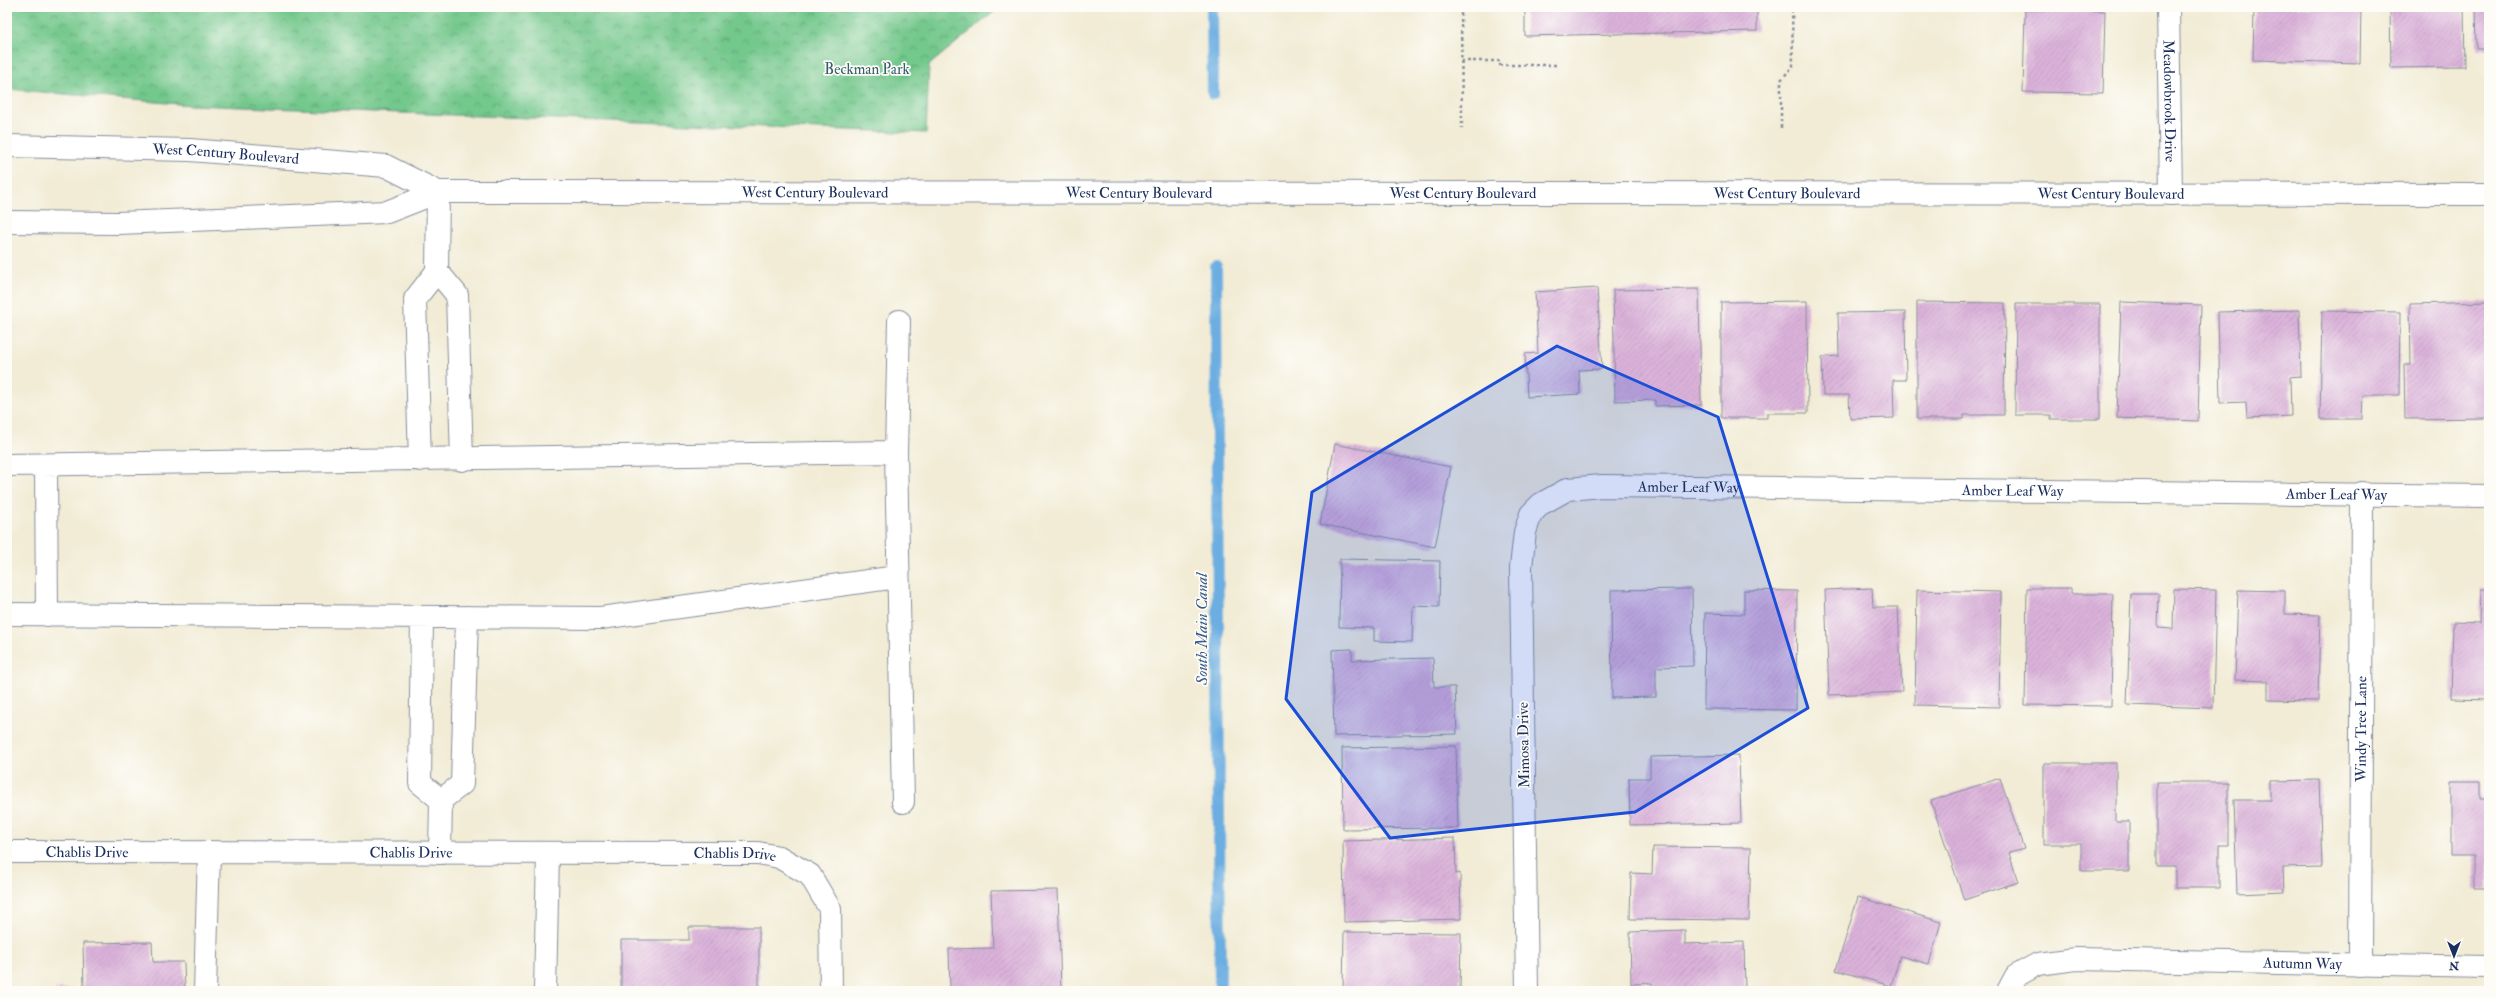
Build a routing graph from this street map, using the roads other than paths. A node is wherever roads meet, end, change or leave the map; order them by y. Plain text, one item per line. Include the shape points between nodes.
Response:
1 (2168, 7) edge
2 (7, 146) edge
3 (438, 192) junction
4 (2170, 194) junction
5 (2489, 194) edge
6 (7, 222) edge
7 (437, 271) junction
8 (899, 321) dead end
9 (896, 452) junction
10 (420, 460) junction
11 (462, 460) junction
12 (46, 464) junction
13 (7, 465) edge
14 (2362, 494) junction
15 (2489, 496) edge
16 (1541, 504) joint
17 (897, 577) junction
18 (7, 614) edge
19 (47, 615) junction
20 (422, 617) junction
21 (467, 617) junction
22 (441, 800) junction
23 (903, 802) dead end
24 (7, 852) edge
25 (209, 852) junction
26 (440, 853) junction
27 (548, 853) junction
28 (2360, 965) junction
29 (2489, 967) edge
30 (205, 991) edge
31 (545, 991) edge
32 (831, 991) edge
33 (1527, 991) edge
34 (2008, 991) edge

1 - 4 street, Meadowbrook Drive
2 - 3 street, West Century Boulevard via 190,150 386,166
3 - 4 street, West Century Boulevard
3 - 6 street, West Century Boulevard via 387,212 118,223
3 - 7 street
4 - 5 street, West Century Boulevard
7 - 10 street via 415,299
7 - 11 street via 456,295
8 - 9 street
9 - 11 street
9 - 17 street
10 - 11 street
10 - 12 street
12 - 13 street
12 - 19 street
14 - 15 street, Amber Leaf Way
14 - 16 street, Amber Leaf Way via 1602,486 1568,489
14 - 28 street, Windy Tree Lane
16 - 33 street, Mimosa Drive via 1532,514 1525,532 1521,568
17 - 21 street via 601,618
17 - 23 street
18 - 19 street
19 - 20 street
20 - 21 street
20 - 22 street via 420,783
21 - 22 street via 462,784
22 - 26 street
24 - 25 street, Chablis Drive
25 - 26 street, Chablis Drive
25 - 30 street
26 - 27 street, Chablis Drive
27 - 31 street
27 - 32 street, Chablis Drive via 758,854 779,857 810,875 830,909
28 - 29 street, Autumn Way
28 - 34 street, Autumn Way via 2076,959 2038,964 2016,976

